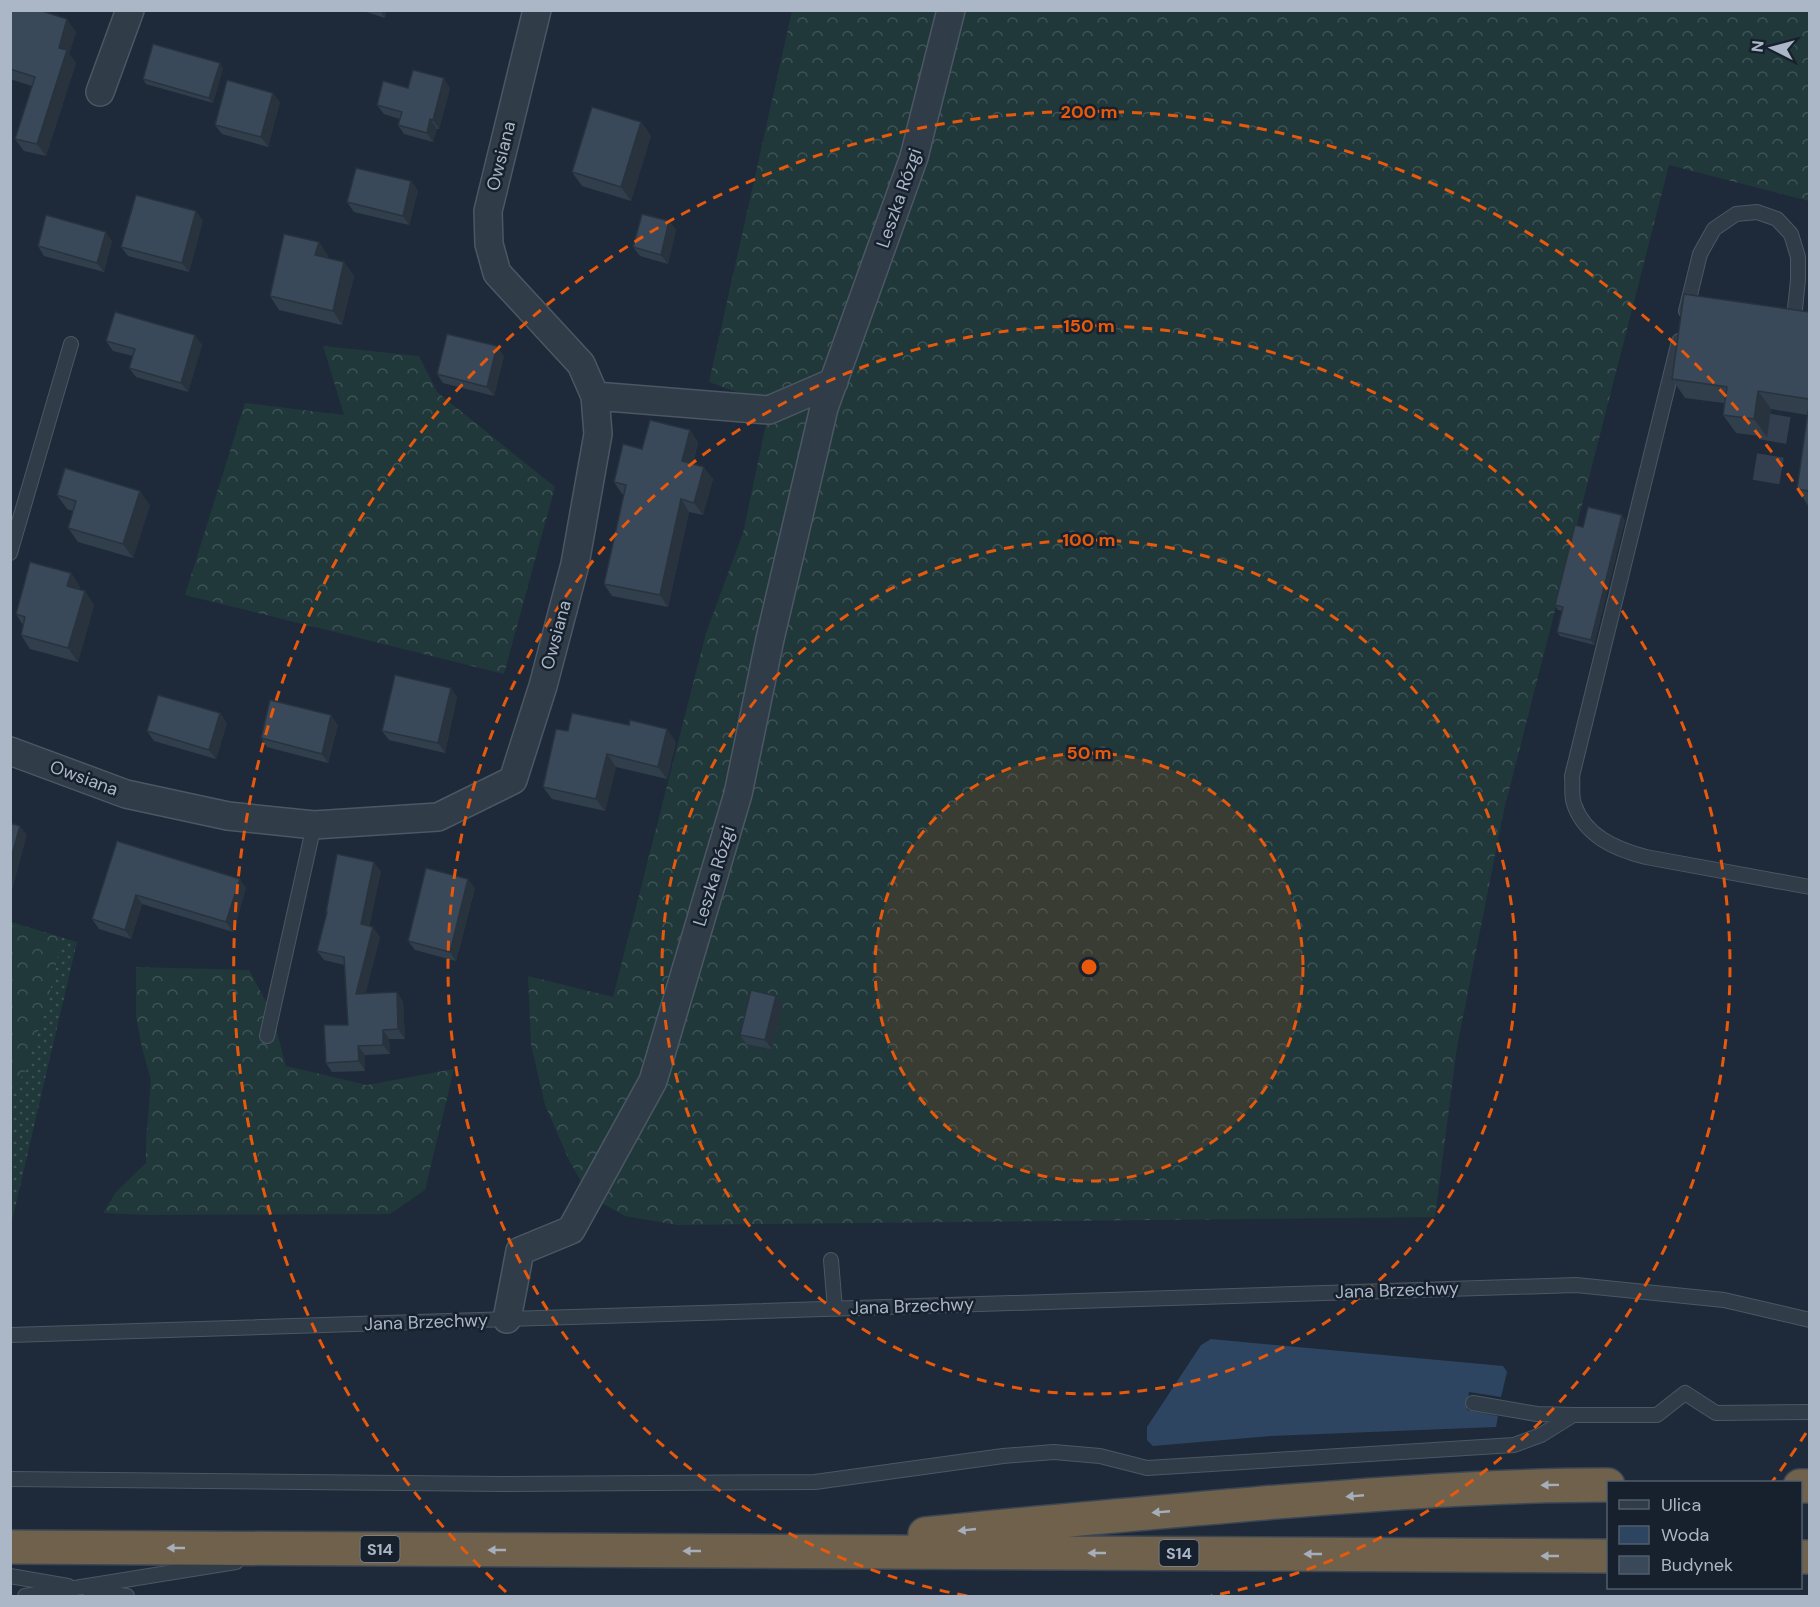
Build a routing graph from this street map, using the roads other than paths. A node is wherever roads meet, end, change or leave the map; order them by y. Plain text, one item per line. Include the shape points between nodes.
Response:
1 (130, 10) edge
2 (537, 10) edge
3 (951, 10) edge
4 (100, 92) dead end
5 (1796, 309) edge
6 (71, 344) dead end
7 (834, 382) junction
8 (595, 396) junction
9 (10, 553) edge
10 (10, 752) edge
11 (314, 825) junction
12 (1809, 887) edge
13 (267, 1036) dead end
14 (831, 1260) dead end
15 (835, 1309) junction
16 (507, 1319) junction
17 (1809, 1320) edge
18 (10, 1335) edge
19 (1473, 1403) dead end
20 (1809, 1412) edge
21 (1573, 1415) junction
22 (10, 1479) edge
23 (1607, 1485) edge
24 (10, 1547) edge
25 (315, 1549) junction
26 (750, 1551) junction
27 (1607, 1556) edge
28 (10, 1576) edge
29 (78, 1588) junction
30 (25, 1596) edge
31 (127, 1596) edge

1 - 4 street
2 - 8 street, Owsiana via 488,211 489,244 497,273 581,364
3 - 7 street, Leszka Rózgi via 914,157
5 - 12 lane via 1798,257 1791,234 1777,219 1757,212 1736,213 1714,229 1700,254 1572,776 1573,802 1584,824 1623,851
6 - 9 lane
7 - 8 street via 769,410
7 - 16 street, Leszka Rózgi via 824,408 770,639 738,794 652,1081 571,1230 520,1251
8 - 11 street, Owsiana via 598,434 575,564 513,780 438,817
10 - 11 street, Owsiana via 126,794 228,816
11 - 13 lane
14 - 15 lane
15 - 16 lane, Jana Brzechwy
15 - 17 lane, Jana Brzechwy via 1576,1285 1724,1299
16 - 18 lane, Jana Brzechwy
19 - 21 lane via 1537,1414
20 - 21 lane via 1716,1413 1685,1394 1657,1415
21 - 22 lane via 1514,1445 1147,1468 1100,1456 1054,1452 815,1482 502,1484
23 -> 26 highway via 1372,1494
25 -> 24 highway, S14
26 -> 25 highway, S14
25 - 29 lane
27 -> 26 highway, S14
28 - 29 lane
29 - 30 lane
29 - 31 lane

